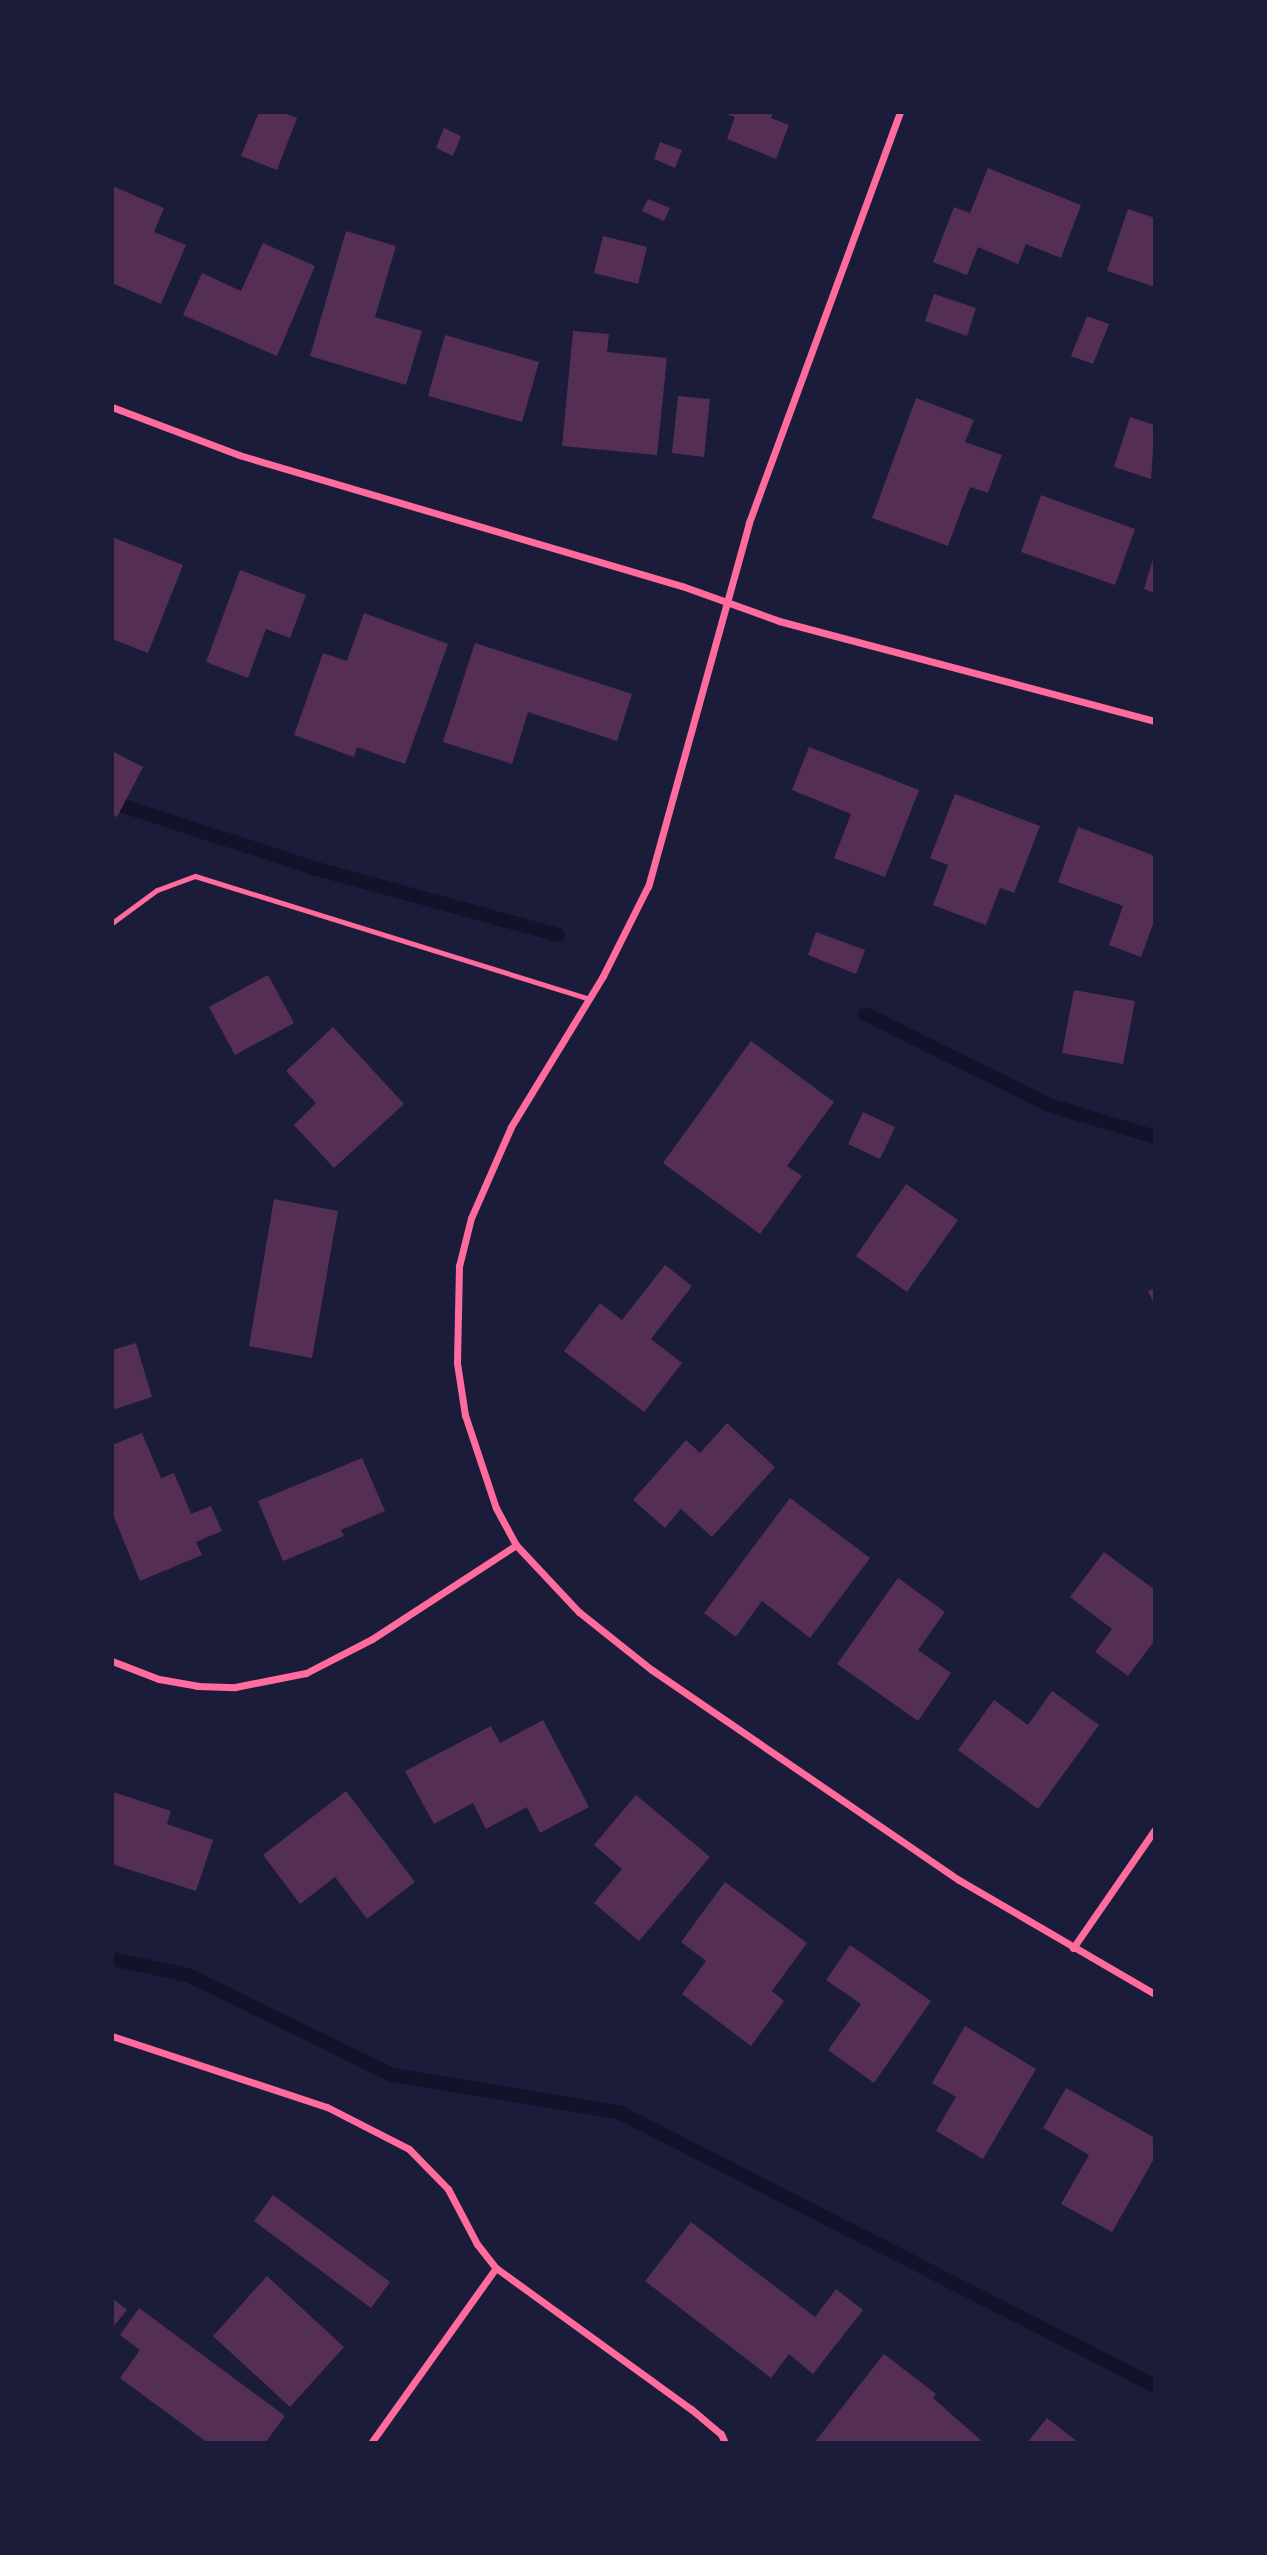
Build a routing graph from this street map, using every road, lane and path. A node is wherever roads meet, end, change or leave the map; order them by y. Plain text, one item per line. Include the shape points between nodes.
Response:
1 (900, 112) edge
2 (112, 407) edge
3 (728, 602) junction
4 (1155, 721) edge
5 (112, 923) edge
6 (589, 999) junction
7 (516, 1545) junction
8 (112, 1661) edge
9 (1155, 1829) edge
10 (1073, 1948) junction
11 (1155, 1994) edge
12 (112, 2036) edge
13 (496, 2268) junction
14 (371, 2443) edge
15 (725, 2443) edge

1 - 3 street via 749,523
2 - 3 street via 239,455
3 - 4 street via 792,624
3 - 6 street via 648,886
5 - 6 lane via 157,890 195,876
6 - 7 street via 488,1172 459,1266 457,1363 465,1415 478,1461
7 - 8 street via 372,1639 306,1673 235,1687 197,1686 159,1679
7 - 10 street via 579,1612 625,1650 959,1880
9 - 10 street
10 - 11 street
12 - 13 street via 327,2107 409,2149 448,2189 477,2244
13 - 14 street
13 - 15 street via 691,2409 721,2434

